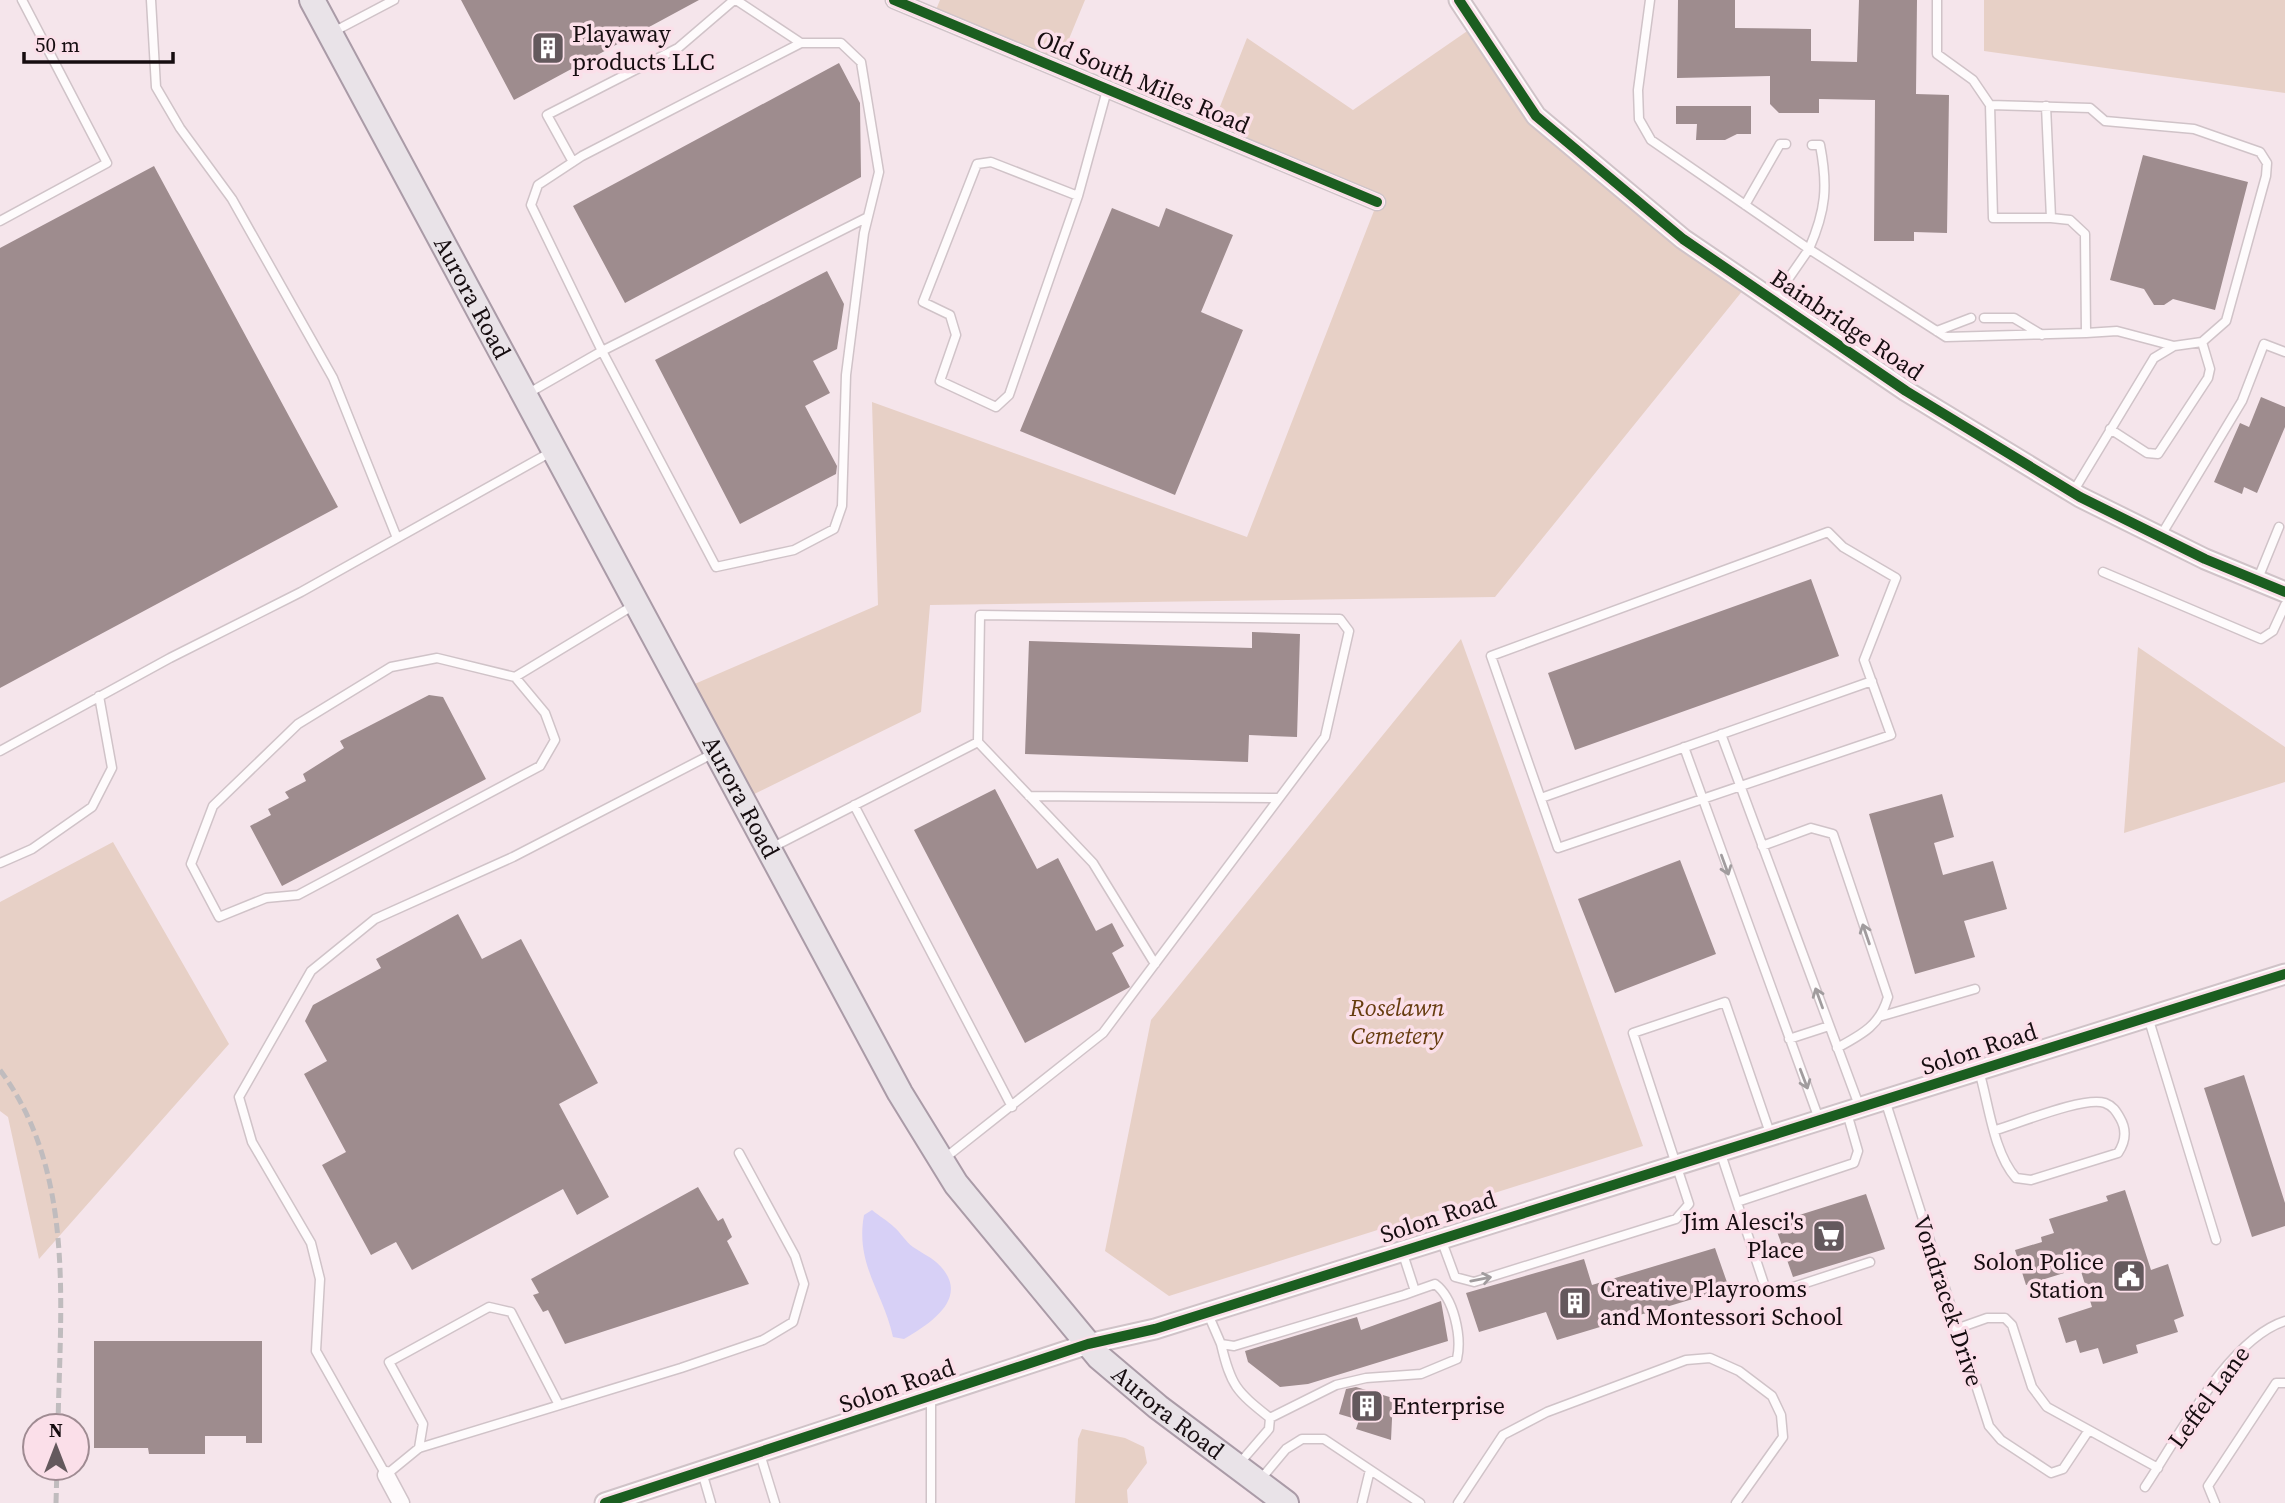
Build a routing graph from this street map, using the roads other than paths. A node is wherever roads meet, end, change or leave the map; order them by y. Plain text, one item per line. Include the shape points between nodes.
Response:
1 (22, 0) edge
2 (151, 0) edge
3 (312, 0) edge
4 (394, 0) edge
5 (735, 0) edge
6 (894, 0) edge
7 (1459, 0) edge
8 (1650, 0) edge
9 (1937, 0) edge
10 (330, 34) junction
11 (801, 43) junction
12 (1107, 90) junction
13 (1990, 105) junction
14 (2046, 106) junction
15 (1786, 144) dead end
16 (1812, 145) dead end
17 (573, 162) junction
18 (1078, 196) junction
19 (1377, 202) dead end
20 (1745, 205) junction
21 (866, 218) junction
22 (2051, 218) junction
23 (0, 221) edge
24 (1809, 249) junction
25 (1773, 301) junction
26 (1971, 318) dead end
27 (1984, 318) dead end
28 (1937, 331) junction
29 (2085, 333) junction
30 (2042, 335) junction
31 (2202, 342) junction
32 (2174, 346) junction
33 (602, 351) junction
34 (2285, 352) edge
35 (524, 395) junction
36 (2110, 429) junction
37 (554, 450) junction
38 (2073, 493) junction
39 (2279, 527) dead end
40 (2160, 537) junction
41 (397, 538) junction
42 (2103, 572) dead end
43 (2257, 581) junction
44 (2285, 592) edge
45 (637, 604) junction
46 (2285, 605) edge
47 (515, 677) junction
48 (1872, 681) junction
49 (99, 696) junction
50 (1721, 734) junction
51 (978, 742) junction
52 (1684, 747) junction
53 (0, 751) edge
54 (716, 752) junction
55 (1741, 788) junction
56 (1028, 796) junction
57 (1541, 798) junction
58 (1279, 799) junction
59 (1703, 801) junction
60 (854, 806) junction
61 (1762, 846) junction
62 (768, 849) junction
63 (0, 863) edge
64 (1155, 964) junction
65 (2285, 974) edge
66 (1975, 989) dead end
67 (1882, 1016) junction
68 (2148, 1017) junction
69 (1829, 1026) junction
70 (1789, 1039) junction
71 (1838, 1048) junction
72 (1979, 1071) junction
73 (1885, 1100) junction
74 (1012, 1107) junction
75 (1853, 1110) junction
76 (1819, 1119) junction
77 (1996, 1130) junction
78 (1771, 1136) junction
79 (1720, 1151) junction
80 (739, 1153) dead end
81 (942, 1161) junction
82 (1677, 1164) junction
83 (1737, 1202) junction
84 (1440, 1239) junction
85 (2216, 1240) dead end
86 (1402, 1251) junction
87 (1870, 1262) dead end
88 (1415, 1291) junction
89 (1208, 1312) junction
90 (2285, 1321) edge
91 (1956, 1329) junction
92 (1088, 1344) junction
93 (1221, 1344) junction
94 (2285, 1383) edge
95 (931, 1396) junction
96 (559, 1405) junction
97 (1270, 1418) junction
98 (2089, 1430) junction
99 (419, 1448) junction
100 (760, 1454) junction
101 (1237, 1466) junction
102 (2158, 1468) junction
103 (1370, 1470) junction
104 (702, 1472) junction
105 (386, 1475) junction
106 (1258, 1482) junction
107 (2145, 1486) dead end
108 (401, 1503) edge
109 (608, 1503) edge
110 (711, 1503) edge
111 (775, 1503) edge
112 (931, 1503) edge
113 (1286, 1503) edge
114 (1362, 1503) edge
115 (1420, 1503) edge
116 (1458, 1503) edge
117 (1735, 1503) edge
118 (2215, 1503) edge

1 - 23 lane via 107,163
2 - 41 lane via 156,87 232,199 333,378
3 - 10 main road, Aurora Road
4 - 10 lane
5 - 11 lane
5 - 17 lane via 678,48 547,115
6 - 12 street, Old South Miles Road
7 - 25 street, Bainbridge Road via 1536,116 1683,239
8 - 20 lane via 1638,90 1639,119 1651,140
9 - 13 lane via 1937,54 1973,80
10 - 35 main road, Aurora Road
11 - 17 lane
11 - 21 lane via 841,43 861,62 879,172
12 - 18 lane
12 - 19 street, Old South Miles Road
13 - 14 lane
13 - 22 lane via 1993,218
14 - 22 lane
14 - 31 lane via 2090,108 2105,121 2194,129 2260,152 2267,163 2266,176 2234,300 2226,321
15 - 20 lane via 1780,144
16 - 24 lane via 1820,145 1826,178 1822,218
17 - 33 lane via 538,185 531,205
18 - 18 lane via 1009,395 996,407 940,381 956,335 950,315 923,302 977,164 991,162
20 - 24 lane
21 - 33 lane
21 - 33 lane via 846,375 842,506 834,529 794,550 716,567
22 - 29 lane via 2070,220 2085,234
24 - 25 lane
24 - 28 lane
25 - 38 street, Bainbridge Road via 1906,391
26 - 28 lane
27 - 30 lane via 2014,318
28 - 30 lane via 1946,337
29 - 30 lane
29 - 32 lane via 2117,331
31 - 32 lane
31 - 36 lane via 2208,378 2158,454 2147,453
32 - 36 lane via 2154,358
33 - 35 lane
34 - 40 lane via 2264,344 2242,401
35 - 37 main road, Aurora Road
36 - 38 lane
37 - 41 lane
37 - 45 main road, Aurora Road
38 - 40 street, Bainbridge Road
39 - 43 lane
40 - 43 street, Bainbridge Road
41 - 49 lane
42 - 46 lane via 2261,639 2273,631
43 - 44 street, Bainbridge Road
45 - 47 lane
45 - 54 main road, Aurora Road
47 - 47 lane via 438,658 391,667 299,724 213,806 191,864 219,917 266,898 299,895 540,766 555,740 545,713
48 - 50 lane
48 - 55 lane via 1891,735
48 - 57 lane via 1864,660 1896,578 1843,547 1828,532 1491,656
49 - 53 lane
49 - 63 lane via 112,768 92,807 32,849
50 - 52 lane
50 - 55 lane
51 - 56 lane
51 - 58 lane via 980,615 1340,619 1349,631 1325,737
51 - 60 lane
52 - 57 lane
52 - 59 lane
54 - 62 main road, Aurora Road
54 - 105 lane via 513,857 375,919 311,971 239,1097 252,1142 311,1243 320,1279 316,1351
55 - 59 lane
55 - 61 lane
56 - 58 lane
56 - 64 lane via 1093,863
57 - 59 lane via 1558,848
58 - 64 lane
59 -> 70 lane
60 - 62 lane
60 - 74 lane
67 -> 61 lane via 1888,997 1833,834 1811,828
69 -> 61 lane
62 - 81 main road, Aurora Road via 900,1093
64 - 74 lane via 1103,1034
65 - 68 street, Solon Road
66 - 67 lane
67 - 71 lane via 1866,1033
68 - 72 street, Solon Road
68 - 85 lane
69 - 70 lane
69 - 71 lane
70 -> 76 lane
71 - 75 lane
72 - 73 street, Solon Road
72 - 77 lane
73 - 75 street, Solon Road
73 - 91 lane, Vondracek Drive
74 - 81 lane
75 - 76 street, Solon Road
75 - 83 lane via 1858,1151 1854,1163
76 - 78 street, Solon Road
77 - 77 lane via 2006,1166 2016,1178 2031,1180 2119,1153 2124,1143 2124,1127 2114,1107 2103,1102 2083,1103
78 - 79 street, Solon Road
78 - 82 lane via 1725,1002 1633,1033
79 - 82 street, Solon Road
79 - 83 lane
80 - 96 lane via 795,1256 804,1284 793,1322 763,1340
81 - 92 main road, Aurora Road
82 - 84 street, Solon Road
84 -> 82 lane via 1455,1277 1474,1282 1676,1219 1689,1204
83 - 87 lane via 1766,1290 1775,1293
84 - 86 street, Solon Road
86 - 88 lane
86 - 89 street, Solon Road
88 - 93 lane via 1234,1346
88 - 97 lane via 1435,1284 1445,1292 1460,1344 1457,1359 1421,1374 1336,1385
89 - 92 street, Solon Road
89 - 93 lane
90 - 102 lane, Leffel Lane via 2262,1331 2230,1360
91 - 98 lane via 1987,1318 2005,1318 2012,1325 2022,1364 2039,1397 2047,1407
91 - 98 lane, Vondracek Drive via 1989,1426 2009,1447 2051,1473 2063,1469
92 - 95 street, Solon Road
92 - 101 main road, Aurora Road via 1158,1407
93 - 97 lane via 1229,1379
94 - 118 lane via 2276,1383 2208,1486
95 - 100 street, Solon Road
95 - 112 lane
96 - 99 lane
96 - 99 lane via 511,1312 489,1307 389,1362 422,1424
97 - 101 lane via 1269,1429
98 - 102 lane
99 - 105 lane
100 - 104 street, Solon Road
100 - 111 lane
101 - 106 main road, Aurora Road
102 - 107 lane, Leffel Lane
103 - 106 lane via 1324,1439 1302,1439 1286,1449
103 - 114 lane
103 - 115 lane
104 - 109 street, Solon Road
104 - 110 lane
105 - 108 street
106 - 113 main road, Aurora Road
116 - 117 lane via 1503,1435 1547,1412 1686,1360 1710,1358 1739,1371 1772,1396 1780,1415 1783,1437

